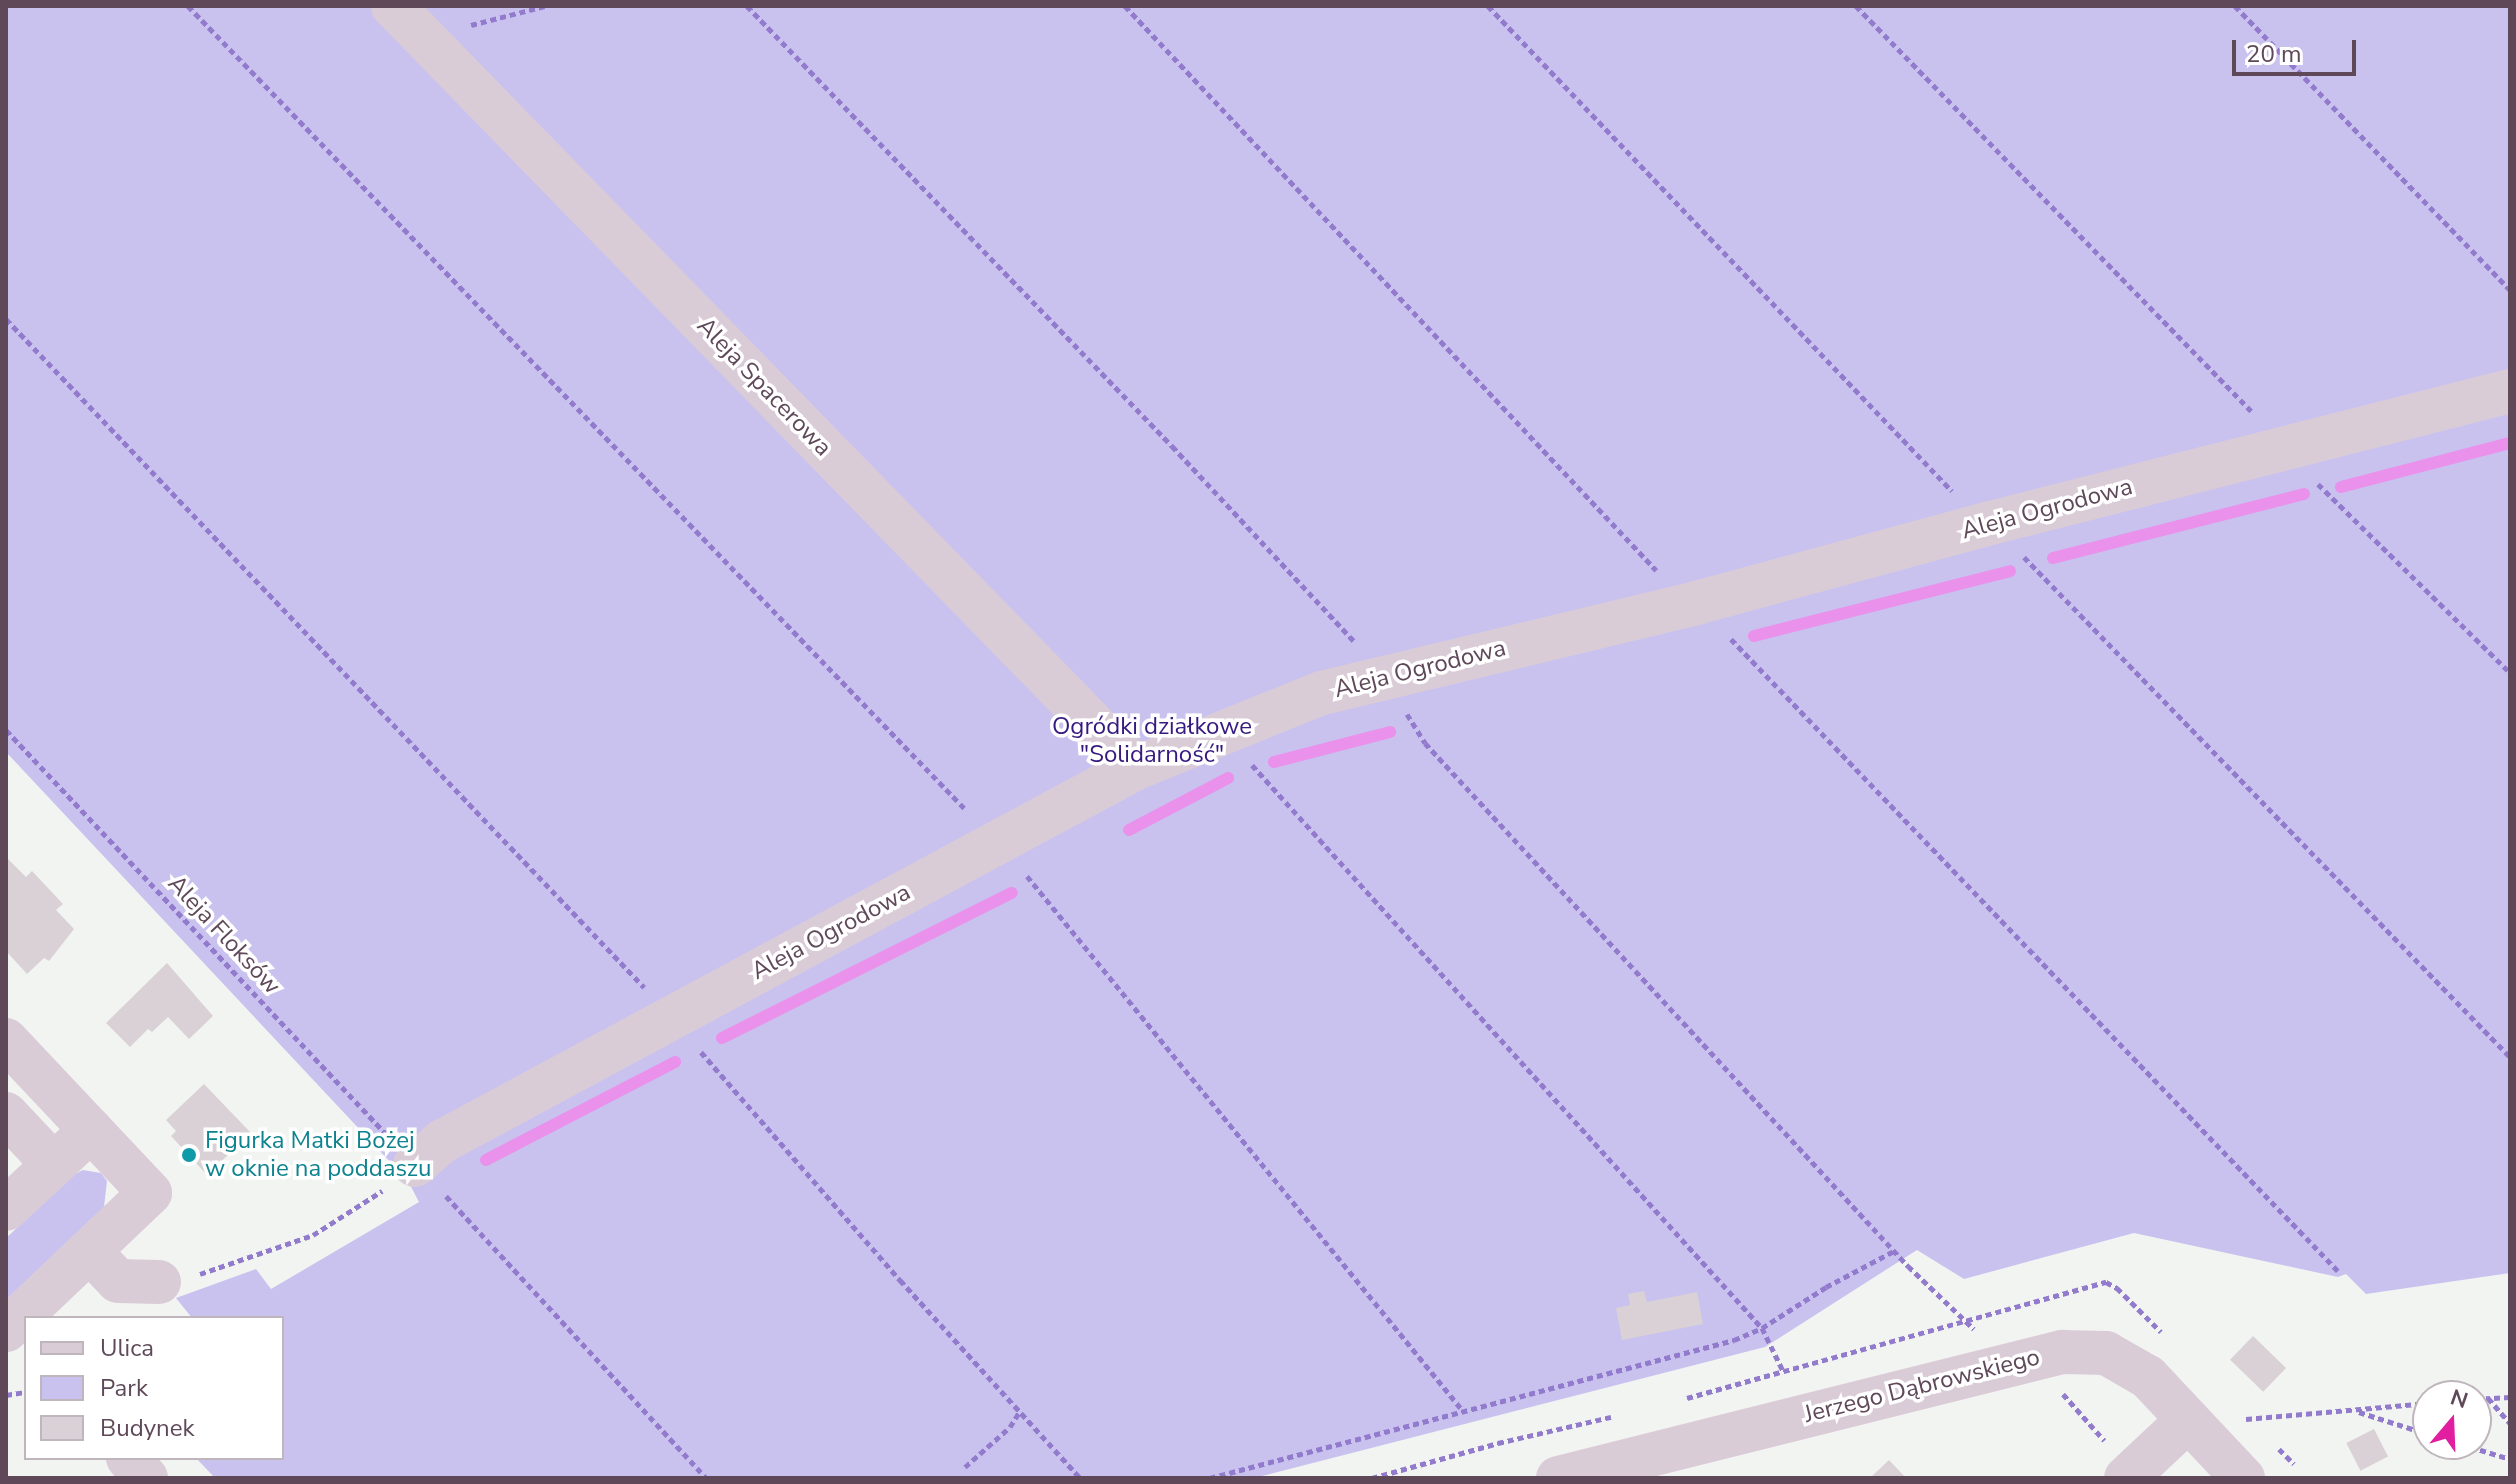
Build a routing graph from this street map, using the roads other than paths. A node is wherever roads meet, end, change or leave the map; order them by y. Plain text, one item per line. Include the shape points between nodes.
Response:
1 (393, 6) edge
2 (2510, 391) edge
3 (1136, 768) junction
4 (6, 1040) edge
5 (6, 1114) edge
6 (91, 1130) junction
7 (53, 1164) junction
8 (415, 1165) road end
9 (6, 1209) edge
10 (90, 1252) junction
11 (159, 1282) road end
12 (6, 1330) edge
13 (24, 1347) edge
14 (2188, 1420) junction
15 (130, 1460) edge
16 (2130, 1474) edge
17 (146, 1478) edge
18 (1558, 1478) edge
19 (2243, 1478) edge

1 - 3 street, Aleja Spacerowa
2 - 3 street, Aleja Ogrodowa via 1696,603 1322,693
3 - 8 street, Aleja Ogrodowa via 671,1015 443,1141
4 - 6 street
5 - 7 street
6 - 7 street
6 - 10 street via 150,1193
7 - 9 street
10 - 11 street via 118,1281
10 - 12 street
12 - 13 street
14 - 16 street
14 - 18 street, Jerzego Dąbrowskiego via 2148,1377 2106,1353 2062,1352
14 - 19 street, Jerzego Dąbrowskiego
15 - 17 street

